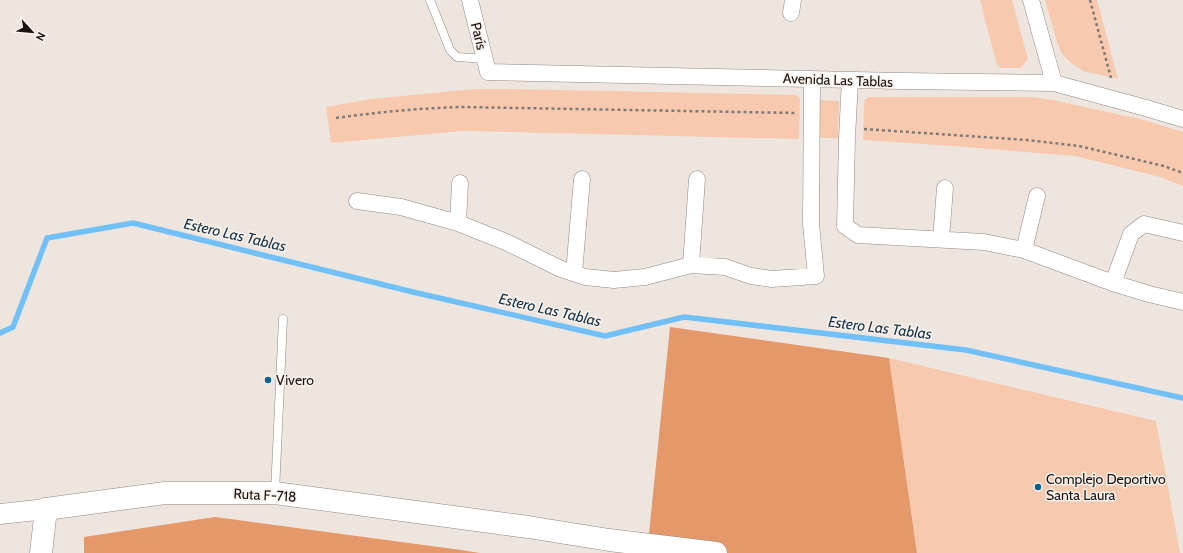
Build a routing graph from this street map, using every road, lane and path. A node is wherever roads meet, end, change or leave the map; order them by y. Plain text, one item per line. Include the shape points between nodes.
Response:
1 (430, 0) edge
2 (470, 0) edge
3 (1031, 0) edge
4 (1090, 0) edge
5 (487, 66) junction
6 (1111, 78) dead end
7 (812, 79) junction
8 (850, 80) junction
9 (1054, 84) junction
10 (802, 113) dead end
11 (336, 118) dead end
12 (1183, 119) edge
13 (861, 128) dead end
14 (1183, 173) edge
15 (582, 179) dead end
16 (697, 179) dead end
17 (460, 183) dead end
18 (945, 188) dead end
19 (1037, 196) dead end
20 (357, 201) dead end
21 (458, 223) junction
22 (1183, 233) edge
23 (941, 239) junction
24 (1024, 250) junction
25 (691, 265) junction
26 (574, 273) junction
27 (1114, 283) junction
28 (1183, 302) edge
29 (283, 319) dead end
30 (275, 493) junction
31 (46, 509) junction
32 (0, 514) edge
33 (41, 553) edge
34 (716, 553) edge

1 - 5 lane via 450,50 457,57
2 - 5 street, París
3 - 9 street
4 - 6 path
5 - 7 street, Avenida Las Tablas
7 - 8 street, Avenida Las Tablas
7 - 25 street via 811,224 816,276 772,279 751,276 725,267
8 - 9 street, Avenida Las Tablas
8 - 23 street via 845,226 858,235
9 - 12 street, Avenida Las Tablas
10 - 11 path via 464,107 394,111
13 - 14 path via 1079,146 1164,166
15 - 26 street
16 - 25 street
17 - 21 street
18 - 23 street
19 - 24 street
20 - 21 street via 401,207
21 - 26 street
22 - 27 street via 1144,224 1130,234
23 - 24 street via 984,242
24 - 27 street
25 - 26 street via 645,278 614,280 585,277
27 - 28 street
29 - 30 lane
30 - 31 main road, Ruta F-718 via 165,493
30 - 34 main road, Ruta F-718
31 - 32 street, Ruta F-718
31 - 33 main road

